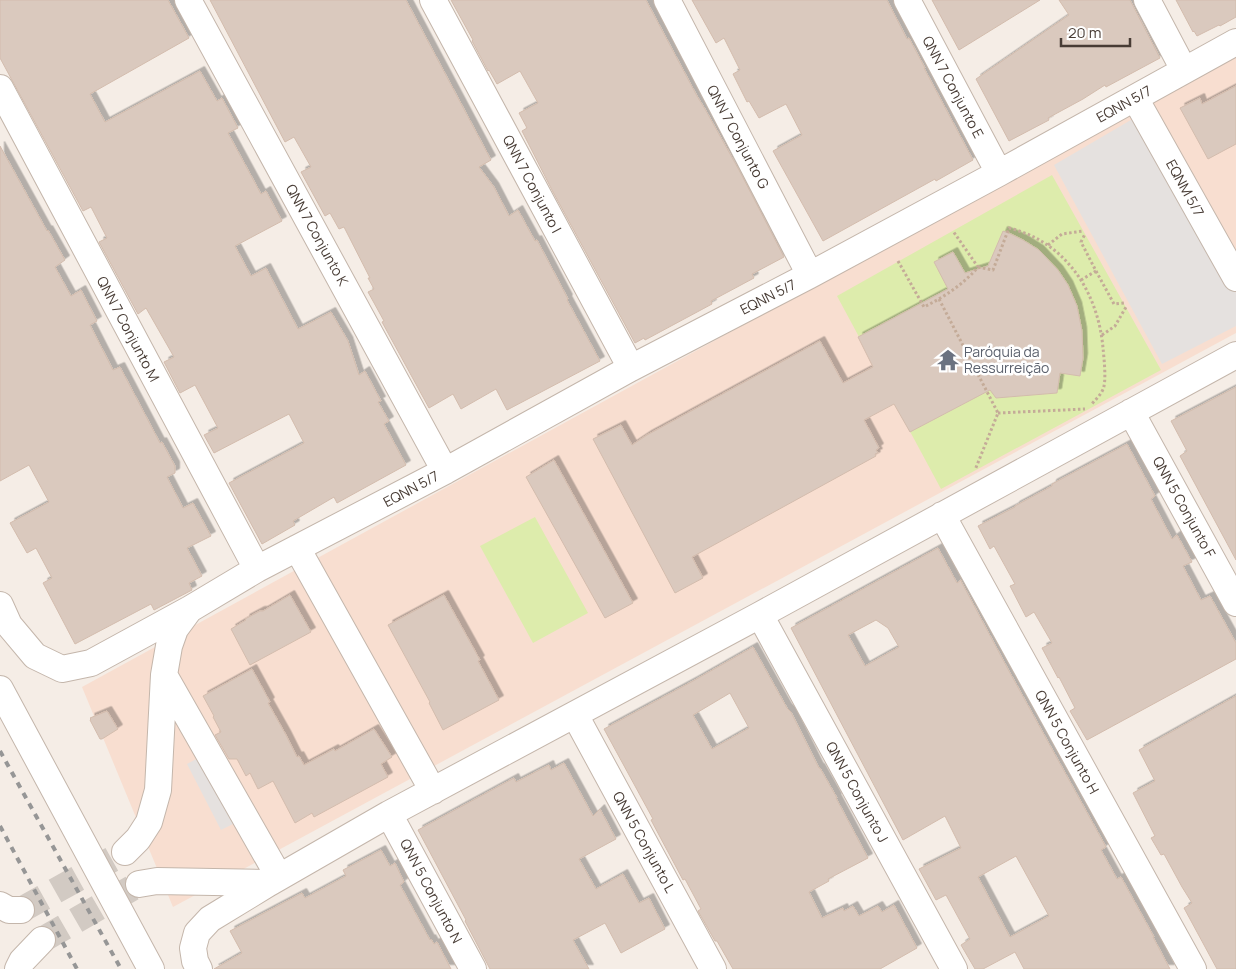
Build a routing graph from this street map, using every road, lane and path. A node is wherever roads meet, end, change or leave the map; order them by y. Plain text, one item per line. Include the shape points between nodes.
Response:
1 (188, 0) edge
2 (433, 0) edge
3 (667, 0) edge
4 (907, 0) edge
5 (1147, 0) edge
6 (1236, 42) edge
7 (1184, 70) junction
8 (0, 88) edge
9 (1135, 98) junction
10 (999, 173) junction
11 (953, 230) dead end
12 (1048, 245) junction
13 (898, 261) dead end
14 (978, 266) junction
15 (1096, 271) junction
16 (810, 275) junction
17 (1236, 278) edge
18 (1081, 280) junction
19 (940, 299) junction
20 (1102, 335) junction
21 (1236, 355) edge
22 (631, 368) junction
23 (1131, 412) junction
24 (998, 413) junction
25 (445, 471) junction
26 (974, 472) dead end
27 (942, 515) junction
28 (297, 548) junction
29 (256, 569) junction
30 (1236, 603) edge
31 (0, 605) edge
32 (190, 609) junction
33 (760, 615) junction
34 (164, 675) junction
35 (0, 689) edge
36 (575, 715) junction
37 (433, 791) junction
38 (389, 814) junction
39 (125, 852) tunnel mouth
40 (274, 880) junction
41 (139, 884) tunnel mouth
42 (42, 940) tunnel mouth
43 (18, 969) edge
44 (151, 969) edge
45 (199, 969) edge
46 (473, 969) edge
47 (713, 969) edge
48 (954, 969) edge
49 (1193, 969) edge

1 - 25 street, QNN 7 Conjunto K
2 - 22 street, QNN 7 Conjunto I
3 - 16 street, QNN 7 Conjunto G
4 - 10 street, QNN 7 Conjunto E
5 - 7 street
6 - 7 street, EQNN 5/7
7 - 9 street, EQNN 5/7
8 - 29 street, QNN 7 Conjunto M
9 - 10 street, EQNN 5/7
9 - 17 street, EQNM 5/7
10 - 16 street, EQNN 5/7
11 - 14 path
12 - 14 path via 1009,228 993,270
12 - 15 path via 1062,234 1084,232 1081,242
12 - 18 path
13 - 19 path via 924,308
14 - 19 path
15 - 18 path
15 - 20 path via 1114,304 1125,305 1115,326
16 - 22 street, EQNN 5/7
18 - 20 path via 1094,304
19 - 24 path
20 - 24 path via 1104,387 1089,409
21 - 23 street
22 - 25 street, EQNN 5/7
23 - 27 street
23 - 30 street, QNN 5 Conjunto F
24 - 26 path
25 - 28 street, EQNN 5/7
27 - 33 street
27 - 49 street, QNN 5 Conjunto H
28 - 29 street, EQNN 5/7
28 - 37 street
29 - 32 street, EQNN 5/7
31 - 32 street, EQNN 5/7 via 9,624 35,656 62,669 92,663
32 - 34 street via 169,646
33 - 36 street
33 - 48 street, QNN 5 Conjunto J
34 - 39 street via 158,790 149,822
34 - 40 street
35 - 44 street
36 - 37 street
36 - 47 street, QNN 5 Conjunto L
37 - 38 street
38 - 40 street
38 - 46 street, QNN 5 Conjunto N
40 - 41 street
40 - 45 street via 210,919 197,933 193,948
42 - 43 street

